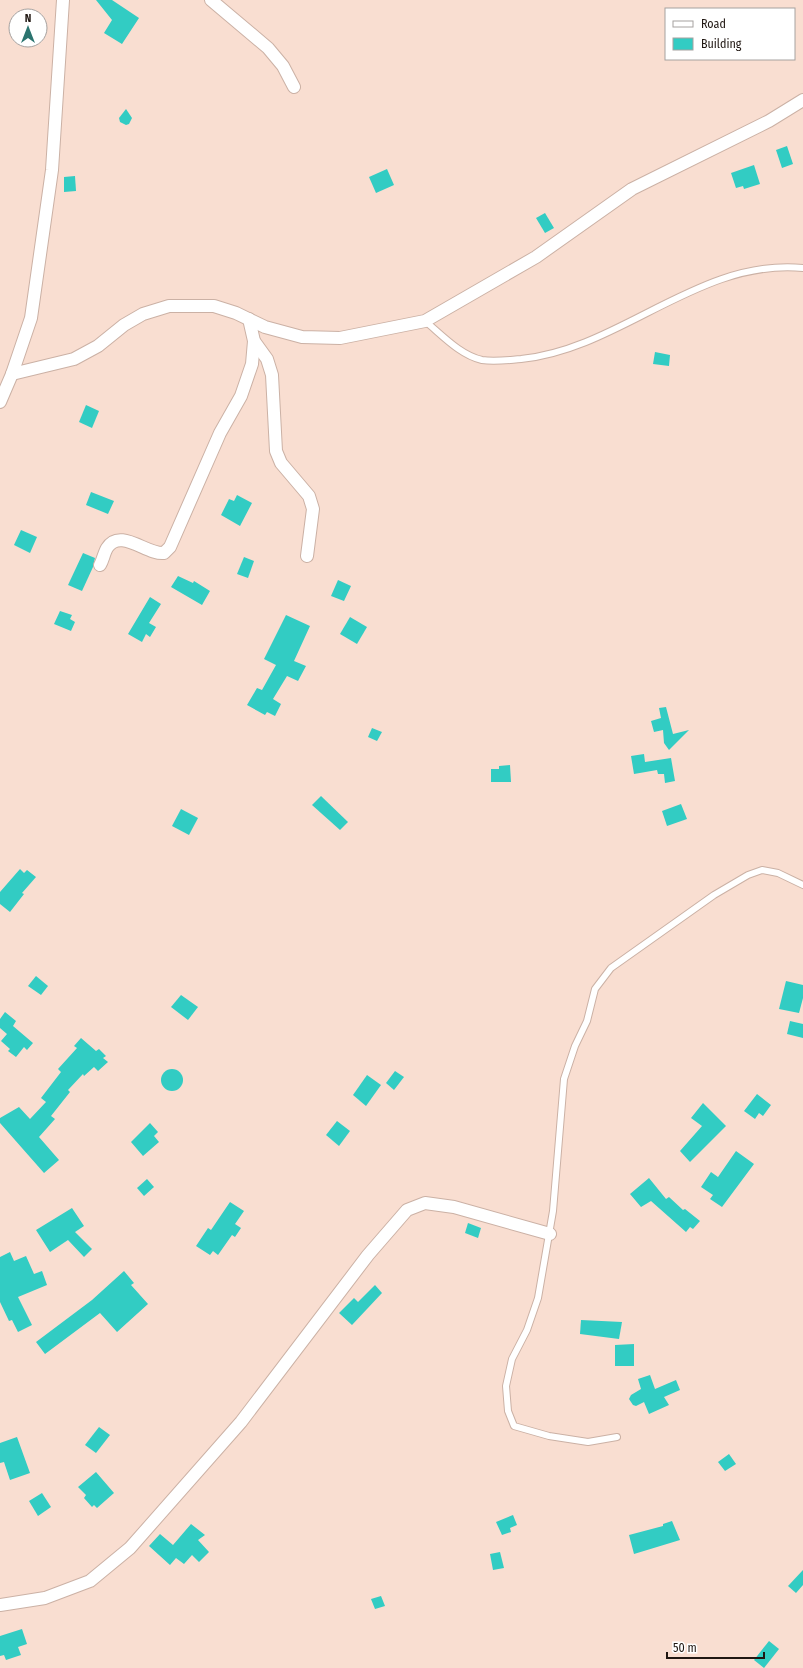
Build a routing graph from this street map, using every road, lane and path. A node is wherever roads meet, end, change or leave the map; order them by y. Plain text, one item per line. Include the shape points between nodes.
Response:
1 (211, 0) edge
2 (65, 2) edge
3 (294, 87) dead end
4 (803, 100) edge
5 (803, 268) edge
6 (249, 319) junction
7 (425, 321) junction
8 (254, 341) junction
9 (12, 374) junction
10 (0, 402) edge
11 (307, 556) dead end
12 (100, 566) dead end
13 (803, 885) edge
14 (550, 1234) junction
15 (617, 1437) dead end
16 (0, 1604) edge

1 - 3 street via 268,48 283,66
2 - 9 street via 52,170 31,318
4 - 7 street via 769,121 632,189 536,256
5 - 7 lane via 741,272 686,293 569,348 540,357 482,360 462,352
6 - 7 street via 265,327 302,337 324,338 340,338
6 - 8 street
6 - 9 street via 214,306 169,306 143,314 124,325 98,346 74,359
8 - 11 street via 267,359 272,375 276,451 281,463 309,496 313,509
8 - 12 street via 252,364 241,396 220,433 170,547 164,554 156,554 127,541 118,540 108,547
9 - 10 street
13 - 14 lane via 778,873 762,870 748,875 714,895 611,968 595,989 587,1020 564,1079
14 - 15 lane via 538,1298 527,1330 512,1359 506,1386 508,1411 514,1426 549,1436 588,1442
14 - 16 street via 454,1207 425,1203 407,1210 368,1255 241,1422 130,1548 90,1582 45,1598

